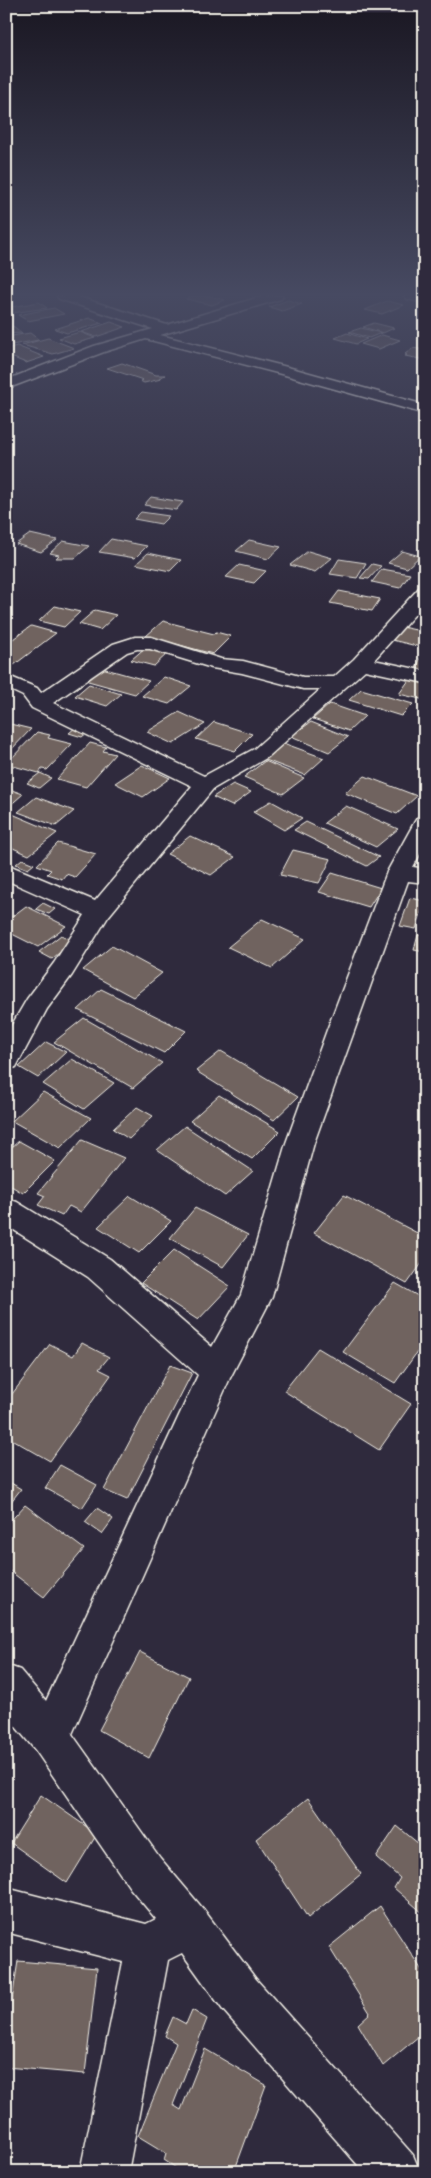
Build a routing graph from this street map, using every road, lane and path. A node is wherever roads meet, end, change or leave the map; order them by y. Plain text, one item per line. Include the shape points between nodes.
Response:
1 (381, 398) edge
2 (425, 410) edge
3 (425, 592) edge
4 (361, 663) junction
5 (425, 677) edge
6 (6, 681) edge
7 (339, 683) junction
8 (39, 704) junction
9 (205, 784) junction
10 (425, 823) edge
11 (6, 871) edge
12 (412, 874) edge
13 (99, 912) junction
14 (6, 1060) edge
15 (6, 1210) edge
16 (216, 1371) junction
17 (6, 1684) edge
18 (50, 1738) junction
19 (6, 1910) edge
20 (189, 1925) junction
21 (148, 1947) junction
22 (104, 2172) edge
23 (396, 2172) edge

1 - 2 street
3 - 4 street
4 - 5 street
4 - 7 street
6 - 8 street via 30,692
7 - 8 street via 303,683 211,662 151,644 134,644 120,648
7 - 9 street via 261,753
8 - 9 street
9 - 13 street
10 - 12 street
11 - 13 street
12 - 16 street via 300,1143 256,1297
13 - 14 street via 36,1005
15 - 16 street via 99,1268
16 - 18 street
17 - 18 street
18 - 20 street via 145,1874
19 - 21 street
20 - 21 street
20 - 23 street via 239,1994
21 - 22 street

